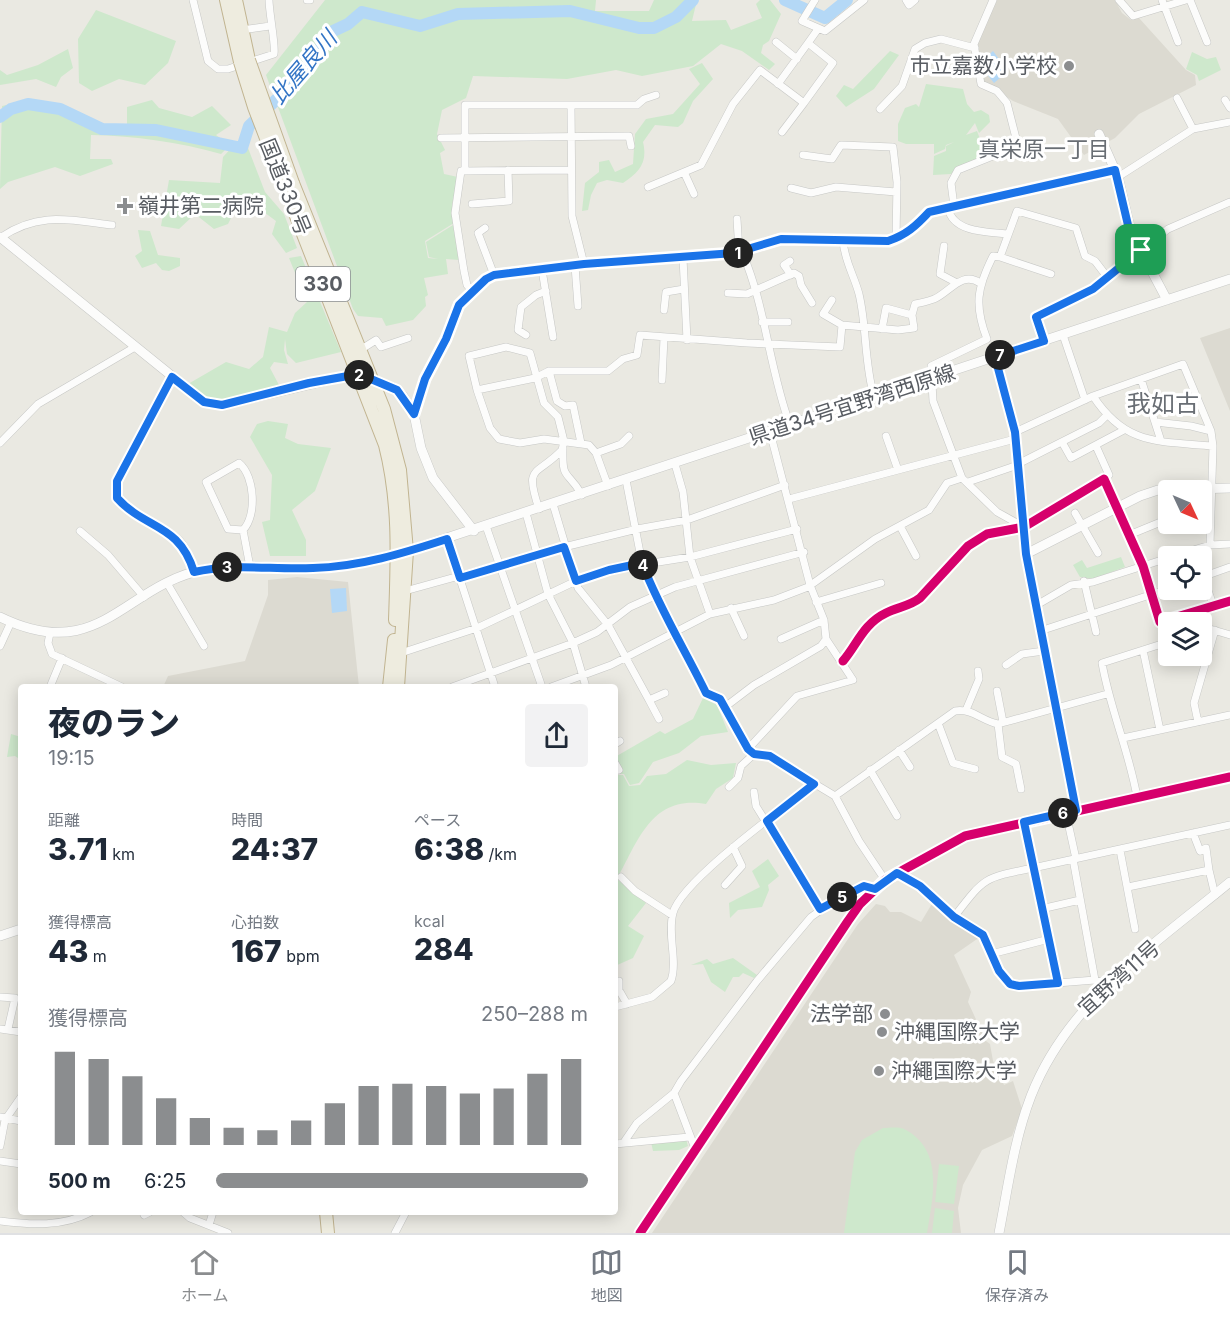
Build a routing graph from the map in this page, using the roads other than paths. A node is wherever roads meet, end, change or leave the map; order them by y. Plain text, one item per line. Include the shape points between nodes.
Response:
1 (193, 0) edge
2 (226, 0) edge
3 (236, 0) edge
4 (269, 0) edge
5 (864, 0) edge
6 (906, 0) edge
7 (915, 0) edge
8 (993, 0) edge
9 (1119, 0) edge
10 (1188, 0) edge
11 (811, 3) edge
12 (1163, 3) edge
13 (270, 26) junction
14 (818, 29) junction
15 (241, 30) junction
16 (776, 42) dead end
17 (1178, 42) dead end
18 (1207, 42) dead end
19 (808, 43) junction
20 (975, 48) junction
21 (796, 59) junction
22 (244, 61) junction
23 (778, 84) junction
24 (656, 95) dead end
25 (1177, 98) dead end
26 (1225, 100) dead end
27 (804, 103) junction
28 (572, 106) junction
29 (1230, 108) edge
30 (880, 109) dead end
31 (1230, 122) edge
32 (1193, 129) junction
33 (782, 132) dead end
34 (1099, 134) dead end
35 (571, 137) junction
36 (441, 138) dead end
37 (466, 138) junction
38 (631, 146) dead end
39 (803, 155) dead end
40 (508, 170) junction
41 (571, 170) junction
42 (460, 171) dead end
43 (684, 172) junction
44 (1116, 174) junction
45 (648, 187) dead end
46 (290, 188) junction
47 (791, 188) dead end
48 (896, 192) junction
49 (694, 194) dead end
50 (1230, 202) edge
51 (472, 204) dead end
52 (951, 207) junction
53 (737, 219) dead end
54 (112, 225) dead end
55 (485, 228) dead end
56 (1008, 234) junction
57 (0, 237) edge
58 (896, 239) junction
59 (843, 240) junction
60 (944, 246) dead end
61 (1141, 250) junction
62 (741, 252) junction
63 (1000, 257) junction
64 (683, 258) junction
65 (790, 261) dead end
66 (584, 264) junction
67 (575, 266) junction
68 (542, 270) junction
69 (1051, 274) dead end
70 (494, 275) junction
71 (791, 275) junction
72 (1108, 278) junction
73 (1230, 279) edge
74 (957, 283) junction
75 (980, 283) junction
76 (684, 289) junction
77 (757, 290) junction
78 (546, 291) junction
79 (473, 292) junction
80 (728, 293) dead end
81 (832, 300) dead end
82 (1167, 300) junction
83 (812, 303) dead end
84 (578, 306) dead end
85 (663, 310) dead end
86 (912, 315) junction
87 (762, 322) junction
88 (788, 322) dead end
89 (842, 325) junction
90 (863, 327) junction
91 (882, 329) junction
92 (526, 335) dead end
93 (1063, 335) junction
94 (553, 337) dead end
95 (408, 338) dead end
96 (664, 338) junction
97 (687, 340) junction
98 (1044, 341) junction
99 (768, 345) junction
100 (135, 347) junction
101 (360, 350) junction
102 (995, 357) junction
103 (549, 371) junction
104 (359, 374) junction
105 (172, 377) junction
106 (535, 378) junction
107 (372, 379) junction
108 (931, 379) junction
109 (1141, 379) junction
110 (662, 380) dead end
111 (477, 390) junction
112 (874, 397) junction
113 (1089, 398) junction
114 (414, 414) junction
115 (1106, 416) junction
116 (1155, 422) junction
117 (790, 425) junction
118 (1124, 430) junction
119 (1210, 431) junction
120 (770, 432) junction
121 (1015, 435) junction
122 (629, 436) dead end
123 (886, 436) dead end
124 (1161, 441) junction
125 (1062, 442) junction
126 (0, 443) edge
127 (564, 443) junction
128 (581, 443) junction
129 (1096, 446) junction
130 (1213, 446) junction
131 (596, 453) junction
132 (953, 455) junction
133 (675, 464) junction
134 (1017, 464) junction
135 (898, 471) junction
136 (1104, 479) junction
137 (626, 480) junction
138 (965, 480) junction
139 (785, 485) junction
140 (608, 486) junction
141 (1212, 487) joint
142 (1230, 488) edge
143 (1158, 490) edge
144 (582, 495) junction
145 (789, 500) junction
146 (553, 504) junction
147 (1116, 506) junction
148 (539, 509) junction
149 (997, 512) junction
150 (526, 513) junction
151 (1075, 513) dead end
152 (687, 520) junction
153 (1158, 523) edge
154 (1082, 525) junction
155 (486, 526) junction
156 (900, 526) junction
157 (1024, 527) junction
158 (637, 529) junction
159 (796, 529) junction
160 (243, 530) junction
161 (1001, 530) junction
162 (80, 531) dead end
163 (474, 531) junction
164 (1210, 534) edge
165 (1129, 535) junction
166 (447, 539) junction
167 (1230, 544) edge
168 (1210, 545) joint
169 (564, 547) junction
170 (804, 552) junction
171 (403, 553) junction
172 (1098, 553) dead end
173 (1026, 554) junction
174 (538, 555) junction
175 (916, 556) dead end
176 (690, 557) junction
177 (1158, 561) edge
178 (642, 563) junction
179 (501, 566) junction
180 (1143, 566) junction
181 (250, 567) junction
182 (1230, 567) edge
183 (194, 572) junction
184 (1212, 573) edge
185 (460, 578) junction
186 (696, 580) junction
187 (576, 581) junction
188 (1084, 581) junction
189 (167, 583) junction
190 (881, 583) dead end
191 (810, 585) junction
192 (405, 591) junction
193 (1158, 593) edge
194 (548, 594) junction
195 (1152, 595) junction
196 (144, 597) junction
197 (655, 597) junction
198 (1211, 600) edge
199 (1230, 601) edge
200 (816, 602) junction
201 (1213, 605) junction
202 (1035, 606) junction
203 (731, 608) junction
204 (517, 610) junction
205 (710, 614) junction
206 (1091, 615) junction
207 (0, 617) edge
208 (824, 621) junction
209 (10, 622) junction
210 (608, 625) junction
211 (477, 628) junction
212 (1212, 630) edge
213 (1215, 630) junction
214 (675, 631) junction
215 (1040, 631) junction
216 (1096, 632) dead end
217 (50, 633) junction
218 (1230, 635) edge
219 (744, 636) dead end
220 (781, 639) dead end
221 (826, 639) junction
222 (573, 644) junction
223 (1158, 645) edge
224 (0, 646) edge
225 (204, 646) dead end
226 (1143, 650) junction
227 (1044, 651) junction
228 (401, 653) junction
229 (62, 658) junction
230 (531, 658) junction
231 (625, 658) junction
232 (843, 661) junction
233 (1006, 665) dead end
234 (978, 671) dead end
235 (490, 672) junction
236 (585, 676) junction
237 (51, 684) edge
238 (117, 684) edge
239 (389, 684) edge
240 (398, 684) edge
241 (460, 684) edge
242 (494, 684) edge
243 (541, 684) edge
244 (560, 684) edge
245 (586, 684) edge
246 (997, 691) dead end
247 (665, 693) dead end
248 (1107, 694) junction
249 (649, 700) junction
250 (1055, 706) junction
251 (725, 707) junction
252 (966, 710) junction
253 (1230, 715) edge
254 (658, 719) dead end
255 (1198, 722) junction
256 (938, 723) junction
257 (1000, 723) junction
258 (1160, 730) junction
259 (1123, 738) junction
260 (898, 750) junction
261 (751, 752) junction
262 (910, 767) dead end
263 (975, 769) dead end
264 (870, 770) junction
265 (1230, 777) edge
266 (814, 784) junction
267 (729, 787) dead end
268 (1021, 789) dead end
269 (754, 792) dead end
270 (835, 796) junction
271 (1137, 797) junction
272 (1076, 810) junction
273 (897, 816) dead end
274 (767, 821) junction
275 (1024, 822) junction
276 (1230, 825) edge
277 (1069, 827) dead end
278 (1193, 833) junction
279 (733, 847) junction
280 (1120, 850) junction
281 (1074, 859) junction
282 (1033, 868) junction
283 (1209, 870) junction
284 (897, 873) junction
285 (621, 877) dead end
286 (885, 880) junction
287 (1230, 882) edge
288 (725, 885) dead end
289 (1128, 887) junction
290 (875, 889) junction
291 (1215, 895) junction
292 (1080, 900) junction
293 (820, 909) junction
294 (1041, 909) junction
295 (672, 915) junction
296 (954, 917) junction
297 (1135, 929) dead end
298 (18, 930) edge
299 (0, 936) edge
300 (1048, 939) junction
301 (991, 954) junction
302 (1095, 980) junction
303 (619, 981) dead end
304 (1058, 983) junction
305 (1108, 984) junction
306 (0, 998) edge
307 (18, 999) edge
308 (627, 1004) junction
309 (618, 1006) edge
310 (4, 1029) edge
311 (674, 1093) junction
312 (18, 1101) edge
313 (4, 1117) edge
314 (689, 1137) junction
315 (624, 1142) junction
316 (618, 1143) edge
317 (0, 1146) edge
318 (696, 1151) junction
319 (0, 1161) edge
320 (18, 1164) edge
321 (86, 1215) edge
322 (186, 1215) edge
323 (212, 1215) edge
324 (326, 1215) edge
325 (404, 1215) edge
326 (0, 1221) edge
327 (208, 1225) junction
328 (228, 1233) edge
329 (328, 1233) edge
330 (395, 1233) edge
331 (640, 1233) edge
332 (999, 1233) edge

1 - 13 street via 208,62 218,69 274,54
2 - 22 highway, 国道330号 / 330
3 - 15 highway, 国道330号 / 330
4 - 13 street
5 - 14 street via 825,31
6 - 7 street via 909,5
8 - 20 street
9 - 12 street via 1133,16
10 - 12 street
10 - 18 street
11 - 14 street via 802,21
12 - 17 street
13 - 15 street
14 - 19 street
15 - 22 highway, 国道330号 / 330
16 - 21 street
19 - 21 street
19 - 27 street via 833,63
20 - 30 street via 941,39 915,49 902,86
20 - 52 street via 981,84 997,91 1007,103 1018,146 958,170 951,183
21 - 23 street
22 - 46 highway, 国道330号 / 330, bridge
23 - 27 street
23 - 43 street via 760,70 733,104 701,165
24 - 28 street via 637,105
25 - 32 street
26 - 29 street
27 - 33 street
28 - 35 street
28 - 37 street via 465,105
31 - 32 street
32 - 44 street
34 - 44 street
35 - 37 street
35 - 38 street via 629,136
35 - 41 street
36 - 37 street
37 - 40 street via 465,171
39 - 48 street via 832,159 841,145 893,147
40 - 41 street
40 - 51 street via 509,201
41 - 66 street via 572,216
42 - 79 street via 455,213 467,285
43 - 45 street
43 - 49 street
44 - 52 street
44 - 61 street via 1128,225
46 - 101 highway, 国道330号 / 330
46 - 104 highway, 国道330号 / 330
47 - 48 street via 811,193 836,187
48 - 58 street
50 - 61 street via 1168,230
52 - 56 street via 950,214 958,224
52 - 58 street via 929,212
53 - 62 street
54 - 57 street via 46,218
55 - 70 street via 478,233
56 - 63 street
56 - 72 street via 1017,211 1067,224 1076,228 1085,256 1095,261
57 - 100 street
58 - 59 street
59 - 62 street via 781,239
59 - 90 street via 844,256 859,294
60 - 74 street via 940,274
61 - 72 street
61 - 82 street
62 - 64 street
62 - 77 street
63 - 69 street
63 - 75 street via 993,256
64 - 66 street
64 - 76 street
65 - 71 street via 784,265
66 - 67 street
67 - 68 street
67 - 84 street
68 - 70 street
68 - 78 street
70 - 79 street
71 - 77 street
71 - 83 street via 799,276
72 - 98 street via 1036,317
73 - 82 street, 県道34号宜野湾西原線
74 - 75 street via 974,279
74 - 86 street via 935,298 915,304
75 - 108 street via 979,318 987,339 933,365
76 - 85 street via 666,292
76 - 97 street
77 - 80 street
77 - 87 street
78 - 92 street via 521,307 518,330
78 - 94 street
79 - 114 street via 452,318
81 - 89 street via 823,314
82 - 93 street, 県道34号宜野湾西原線
86 - 91 street via 914,328
86 - 91 street via 886,308
87 - 88 street
87 - 99 street
89 - 90 street
89 - 99 street via 840,347
90 - 91 street
90 - 112 street
93 - 98 street, 県道34号宜野湾西原線
93 - 113 street
95 - 101 street via 381,347 376,340
96 - 97 street
96 - 103 street via 640,335 637,355 623,359 608,371
96 - 110 street
97 - 99 street
98 - 102 street, 県道34号宜野湾西原線
99 - 117 street
100 - 105 street
100 - 126 street via 38,404
101 - 107 highway, 国道330号 / 330
102 - 108 street, 県道34号宜野湾西原線
102 - 121 street
103 - 106 street
103 - 128 street via 557,401 573,405
104 - 105 street via 222,405 204,402
104 - 107 street
104 - 171 highway, 国道330号 / 330 via 390,465
105 - 183 street via 115,489 117,498 132,512 182,543
106 - 111 street
106 - 111 street via 530,353 507,347 469,356
106 - 127 street via 544,403 558,417
107 - 114 street via 397,390
107 - 171 highway, 国道330号 / 330 via 389,423 400,470
108 - 112 street, 県道34号宜野湾西原線
108 - 132 street via 933,401
109 - 113 street
109 - 116 street
109 - 119 street via 1183,364
111 - 127 street via 490,428 499,439 528,444 544,439
112 - 117 street, 県道34号宜野湾西原線
113 - 115 street
113 - 121 street
114 - 163 street via 426,464 445,496
115 - 118 street
115 - 125 street
116 - 119 street
116 - 124 street
117 - 120 street, 県道34号宜野湾西原線
118 - 124 street
118 - 129 street
119 - 130 street
120 - 133 street, 県道34号宜野湾西原線
120 - 139 street
121 - 132 street
121 - 134 street
122 - 131 street via 621,444
123 - 135 street
124 - 130 street
125 - 129 street via 1071,458
125 - 134 street
127 - 128 street
127 - 144 street via 564,472
127 - 148 street via 558,454 538,467 532,477
128 - 131 street
129 - 136 street via 1109,475
130 - 141 street
131 - 140 street
132 - 135 street
132 - 138 street
133 - 137 street, 県道34号宜野湾西原線
133 - 152 street
134 - 138 street
134 - 157 street
135 - 145 street
136 - 147 street
136 - 157 street
137 - 140 street, 県道34号宜野湾西原線
137 - 158 street
138 - 149 street
138 - 156 street via 947,483 929,510
139 - 145 street
139 - 152 street
140 - 144 street, 県道34号宜野湾西原線
141 - 142 street
143 - 147 street
144 - 146 street, 県道34号宜野湾西原線
145 - 159 street
146 - 148 street, 県道34号宜野湾西原線
146 - 169 street
147 - 154 street
147 - 165 street
148 - 150 street, 県道34号宜野湾西原線
149 - 157 street
149 - 161 street
150 - 155 street, 県道34号宜野湾西原線
150 - 174 street
151 - 154 street
152 - 158 street
152 - 176 street
153 - 165 street
154 - 172 street
154 - 173 street
155 - 163 street, 県道34号宜野湾西原線
155 - 179 street
156 - 175 street
156 - 191 street
157 - 161 street
157 - 173 street
158 - 169 street
158 - 178 street
159 - 170 street
159 - 176 street
160 - 160 street via 228,528 206,482 239,463 252,485 250,516
160 - 181 street
161 - 232 street via 968,546 912,604 884,613 861,634
162 - 196 street via 108,555
163 - 166 street, 県道34号宜野湾西原線
164 - 168 street
165 - 180 street
166 - 171 street, 県道34号宜野湾西原線
166 - 185 street
167 - 168 street
169 - 174 street
169 - 187 street
170 - 186 street
170 - 191 street
171 - 181 street, 県道34号宜野湾西原線 via 324,568
171 - 192 highway, 国道330号 / 330
171 - 239 highway, 国道330号 / 330
173 - 202 street
174 - 179 street
174 - 194 street
176 - 178 street
176 - 186 street
177 - 180 street
178 - 187 street
178 - 197 street
179 - 185 street
179 - 204 street
180 - 188 street
180 - 195 street
181 - 183 street, 県道34号宜野湾西原線
182 - 184 street
183 - 189 street, 県道34号宜野湾西原線
185 - 192 street
185 - 211 street
186 - 197 street
186 - 205 street
187 - 194 street
187 - 210 street via 586,600
188 - 202 street
188 - 206 street
189 - 196 street, 県道34号宜野湾西原線
189 - 225 street
190 - 200 street
191 - 200 street
191 - 203 street via 780,598
192 - 228 highway, 国道330号 / 330
193 - 195 street
194 - 204 street
194 - 222 street
195 - 201 street via 1160,622
195 - 206 street
196 - 217 street, 県道34号宜野湾西原線 via 91,627
197 - 210 street via 630,607
197 - 214 street
198 - 201 street
199 - 201 street
200 - 208 street
202 - 215 street
203 - 205 street
203 - 219 street
204 - 211 street
204 - 230 street
205 - 214 street
206 - 215 street
206 - 216 street
207 - 209 street, 県道34号宜野湾西原線
208 - 220 street
208 - 221 street
209 - 217 street, 県道34号宜野湾西原線
209 - 224 street
210 - 222 street
210 - 231 street
211 - 228 street
211 - 235 street
212 - 213 street
213 - 218 street
213 - 255 street via 1194,703
214 - 231 street
214 - 251 street via 706,693 720,699
215 - 227 street
217 - 229 street via 49,650
221 - 232 street
221 - 251 street
222 - 230 street
222 - 236 street
223 - 226 street
226 - 248 street via 1102,663
226 - 258 street
227 - 233 street via 1022,654
227 - 250 street
228 - 240 highway, 国道330号 / 330
229 - 237 street
229 - 238 street
230 - 235 street
230 - 243 street
231 - 236 street
231 - 249 street
232 - 261 street via 853,680 797,696
234 - 252 street via 979,679
235 - 241 street
235 - 242 street
236 - 244 street
236 - 245 street
246 - 257 street
247 - 249 street
248 - 250 street
248 - 259 street
249 - 254 street
250 - 257 street
250 - 272 street
251 - 261 street
252 - 256 street via 955,711
252 - 257 street via 985,721
253 - 255 street
255 - 258 street
256 - 260 street
256 - 263 street via 953,763
257 - 268 street via 1002,757 1016,764
258 - 259 street
259 - 271 street
260 - 262 street
260 - 264 street
261 - 266 street via 770,756
261 - 267 street
264 - 270 street
264 - 273 street
265 - 271 street
266 - 270 street
266 - 274 street
269 - 274 street via 756,806
270 - 286 street
271 - 272 street
272 - 275 street
274 - 279 street
274 - 293 street
275 - 282 street
275 - 284 street via 965,836
276 - 278 street
277 - 281 street
278 - 280 street
278 - 283 street via 1200,851 1206,849
279 - 288 street via 742,866
279 - 295 street via 700,878
280 - 281 street
280 - 289 street
281 - 282 street
281 - 292 street
282 - 294 street
282 - 296 street via 993,876 979,884
283 - 289 street
283 - 291 street
284 - 286 street
284 - 296 street via 920,886
285 - 295 street
286 - 290 street
287 - 291 street, 宜野湾11号
289 - 297 street
290 - 293 street via 864,886
290 - 318 street via 848,921
291 - 305 street, 宜野湾11号
292 - 294 street
292 - 302 street
293 - 311 street via 763,973
294 - 300 street
295 - 308 street via 671,981 652,997
296 - 301 street via 983,935
298 - 299 street
300 - 301 street
300 - 304 street
301 - 304 street via 1010,984
302 - 304 street
302 - 305 street
303 - 308 street
305 - 332 street, 宜野湾11号 via 1067,1029 1031,1095 1015,1146
306 - 307 street
307 - 310 street
308 - 309 street
311 - 314 street
311 - 315 street via 637,1123
312 - 313 street
313 - 317 street
314 - 315 street
314 - 318 street
315 - 316 street
318 - 331 street
319 - 320 street
321 - 326 street via 61,1223
322 - 327 street
323 - 327 street
324 - 329 highway
325 - 330 street
327 - 328 street

